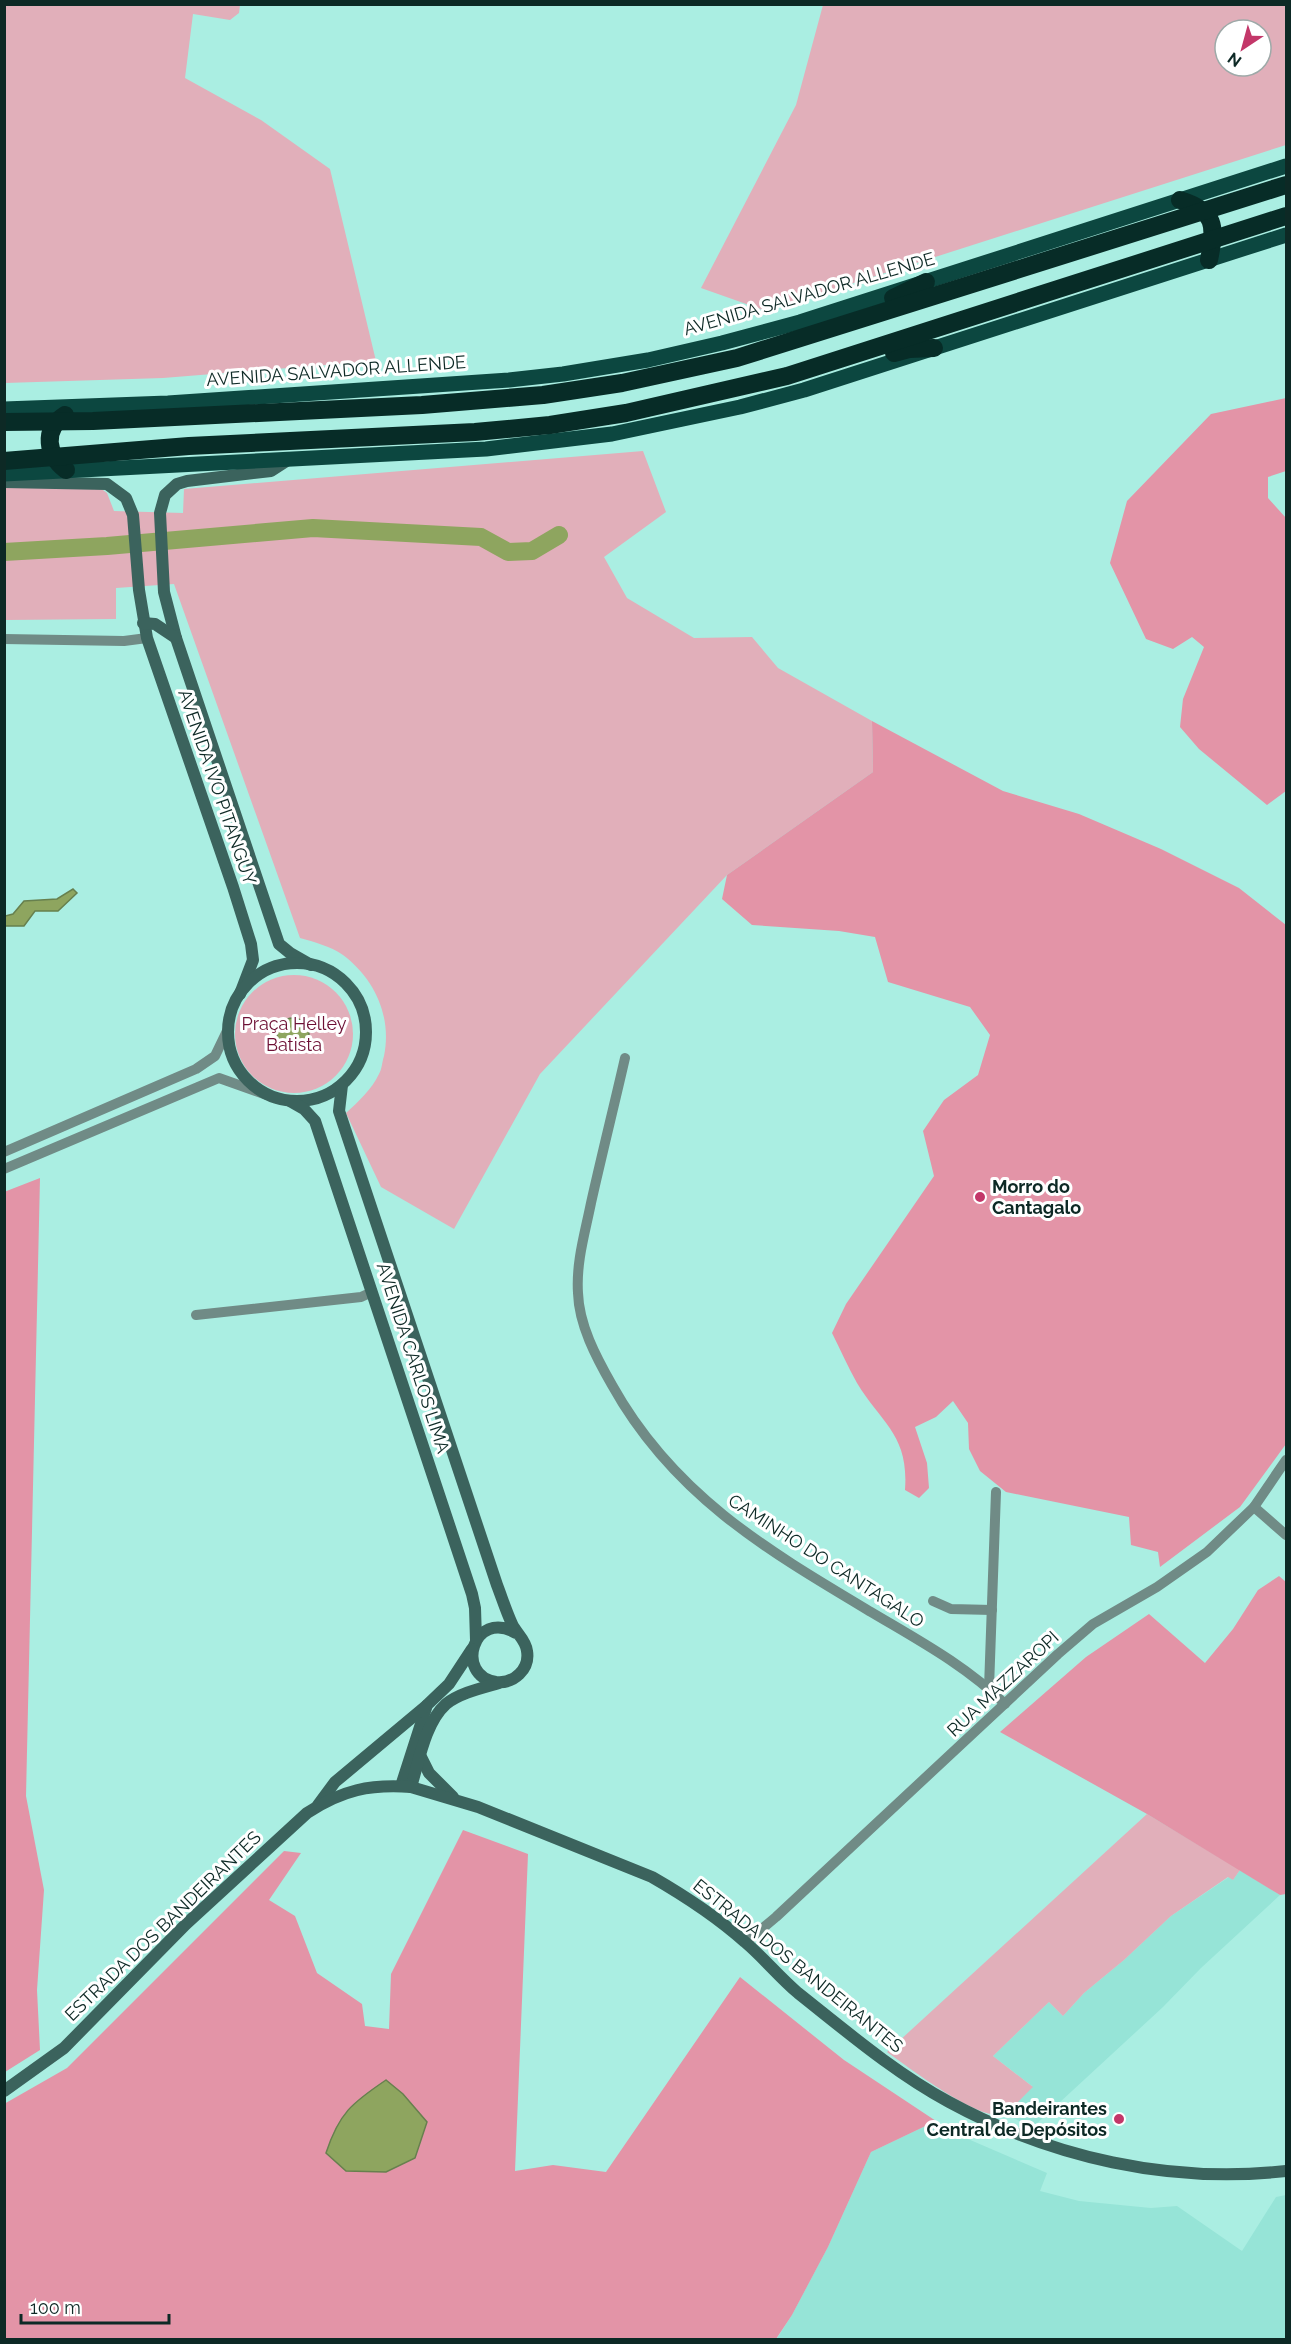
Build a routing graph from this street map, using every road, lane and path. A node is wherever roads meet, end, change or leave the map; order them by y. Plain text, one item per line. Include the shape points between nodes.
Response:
1 (1287, 166) edge
2 (1287, 185) edge
3 (1180, 200) junction
4 (1203, 211) junction
5 (1287, 216) edge
6 (1287, 235) edge
7 (1213, 240) junction
8 (1209, 260) junction
9 (926, 282) junction
10 (934, 348) junction
11 (737, 358) junction
12 (787, 376) junction
13 (168, 403) junction
14 (4, 409) edge
15 (4, 422) edge
16 (57, 422) junction
17 (288, 460) junction
18 (4, 461) edge
19 (60, 464) junction
20 (4, 474) edge
21 (4, 482) edge
22 (144, 623) junction
23 (147, 638) junction
24 (176, 638) junction
25 (4, 639) edge
26 (311, 965) junction
27 (240, 994) junction
28 (228, 1029) junction
29 (625, 1058) dead end
30 (342, 1085) junction
31 (267, 1095) junction
32 (290, 1101) junction
33 (4, 1152) edge
34 (4, 1169) edge
35 (372, 1292) junction
36 (196, 1315) dead end
37 (1287, 1460) edge
38 (996, 1492) dead end
39 (1254, 1507) junction
40 (1287, 1535) edge
41 (933, 1601) dead end
42 (992, 1610) junction
43 (516, 1633) junction
44 (474, 1644) junction
45 (499, 1683) junction
46 (989, 1688) junction
47 (1005, 1704) junction
48 (427, 1705) junction
49 (421, 1756) junction
50 (406, 1786) junction
51 (456, 1800) junction
52 (317, 1806) junction
53 (746, 1942) junction
54 (4, 2091) edge
55 (1287, 2171) edge

1 - 3 main road, AVENIDA SALVADOR ALLENDE
2 - 4 highway, AVENIDA SALVADOR ALLENDE
3 - 4 highway
3 - 9 main road, AVENIDA SALVADOR ALLENDE
4 - 7 highway via 1212,223
4 - 11 highway, AVENIDA SALVADOR ALLENDE
5 - 7 highway
6 - 8 main road
7 - 8 highway
7 - 12 highway
8 - 10 main road
9 - 11 highway via 909,292 746,350
9 - 13 main road, AVENIDA SALVADOR ALLENDE via 762,333 596,369 466,385
10 - 12 highway via 909,349 797,378
10 - 17 main road via 804,390 612,434 486,449
11 - 16 highway, AVENIDA SALVADOR ALLENDE via 622,383 500,400
12 - 19 highway via 626,413 550,425 189,446
13 - 14 main road, AVENIDA SALVADOR ALLENDE
13 - 16 highway via 156,409 70,413
15 - 16 highway, AVENIDA SALVADOR ALLENDE
16 - 19 highway via 49,438 50,450
17 - 19 main road
17 - 24 street, AVENIDA IVO PITANGUY via 271,471 187,480 165,495 161,509 164,592
18 - 19 highway
19 - 20 main road
21 - 22 street, AVENIDA IVO PITANGUY via 107,484 122,494 132,511
22 - 23 street, AVENIDA IVO PITANGUY
22 - 24 street via 155,624
23 - 25 street
23 - 27 street, AVENIDA IVO PITANGUY via 251,944 253,960
24 - 26 street, AVENIDA IVO PITANGUY via 279,944
26 - 27 street via 271,969 250,981
26 - 30 street via 329,971 345,983 364,1016 363,1054
27 - 28 street
28 - 31 street via 232,1055 239,1069
28 - 33 street via 215,1056 196,1069
29 - 46 street, CAMINHO DO CANTAGALO via 581,1250 578,1282 582,1319 599,1363 623,1405 675,1472 724,1518 938,1651
30 - 32 street via 326,1095
30 - 43 street, AVENIDA CARLOS LIMA via 339,1112
31 - 32 street
31 - 34 street via 219,1078
32 - 35 street, AVENIDA CARLOS LIMA via 315,1121
35 - 36 street via 361,1297
35 - 44 street, AVENIDA CARLOS LIMA via 472,1594
37 - 39 street, RUA MAZZAROPI
38 - 42 street
39 - 40 street
39 - 47 street, RUA MAZZAROPI via 1207,1552 1093,1624
41 - 42 street via 951,1609
42 - 46 street
43 - 44 street via 494,1628 482,1633
43 - 45 street, AVENIDA CARLOS LIMA via 525,1644 527,1662 516,1677
44 - 45 street, AVENIDA CARLOS LIMA via 473,1662 477,1670
44 - 48 street via 449,1684
45 - 49 street, AVENIDA CARLOS LIMA via 447,1704 431,1725
46 - 47 street, CAMINHO DO CANTAGALO
47 - 53 street, RUA MAZZAROPI
48 - 50 street
48 - 52 street via 335,1782
49 - 50 street, AVENIDA CARLOS LIMA
49 - 51 street via 429,1773
50 - 51 street, ESTRADA DOS BANDEIRANTES
50 - 52 street, ESTRADA DOS BANDEIRANTES via 352,1790
51 - 53 street, ESTRADA DOS BANDEIRANTES via 652,1877
52 - 54 street, ESTRADA DOS BANDEIRANTES via 186,1924 64,2048
53 - 55 street, ESTRADA DOS BANDEIRANTES via 796,1991 894,2066 948,2101 1009,2130 1062,2151 1157,2170 1197,2175

